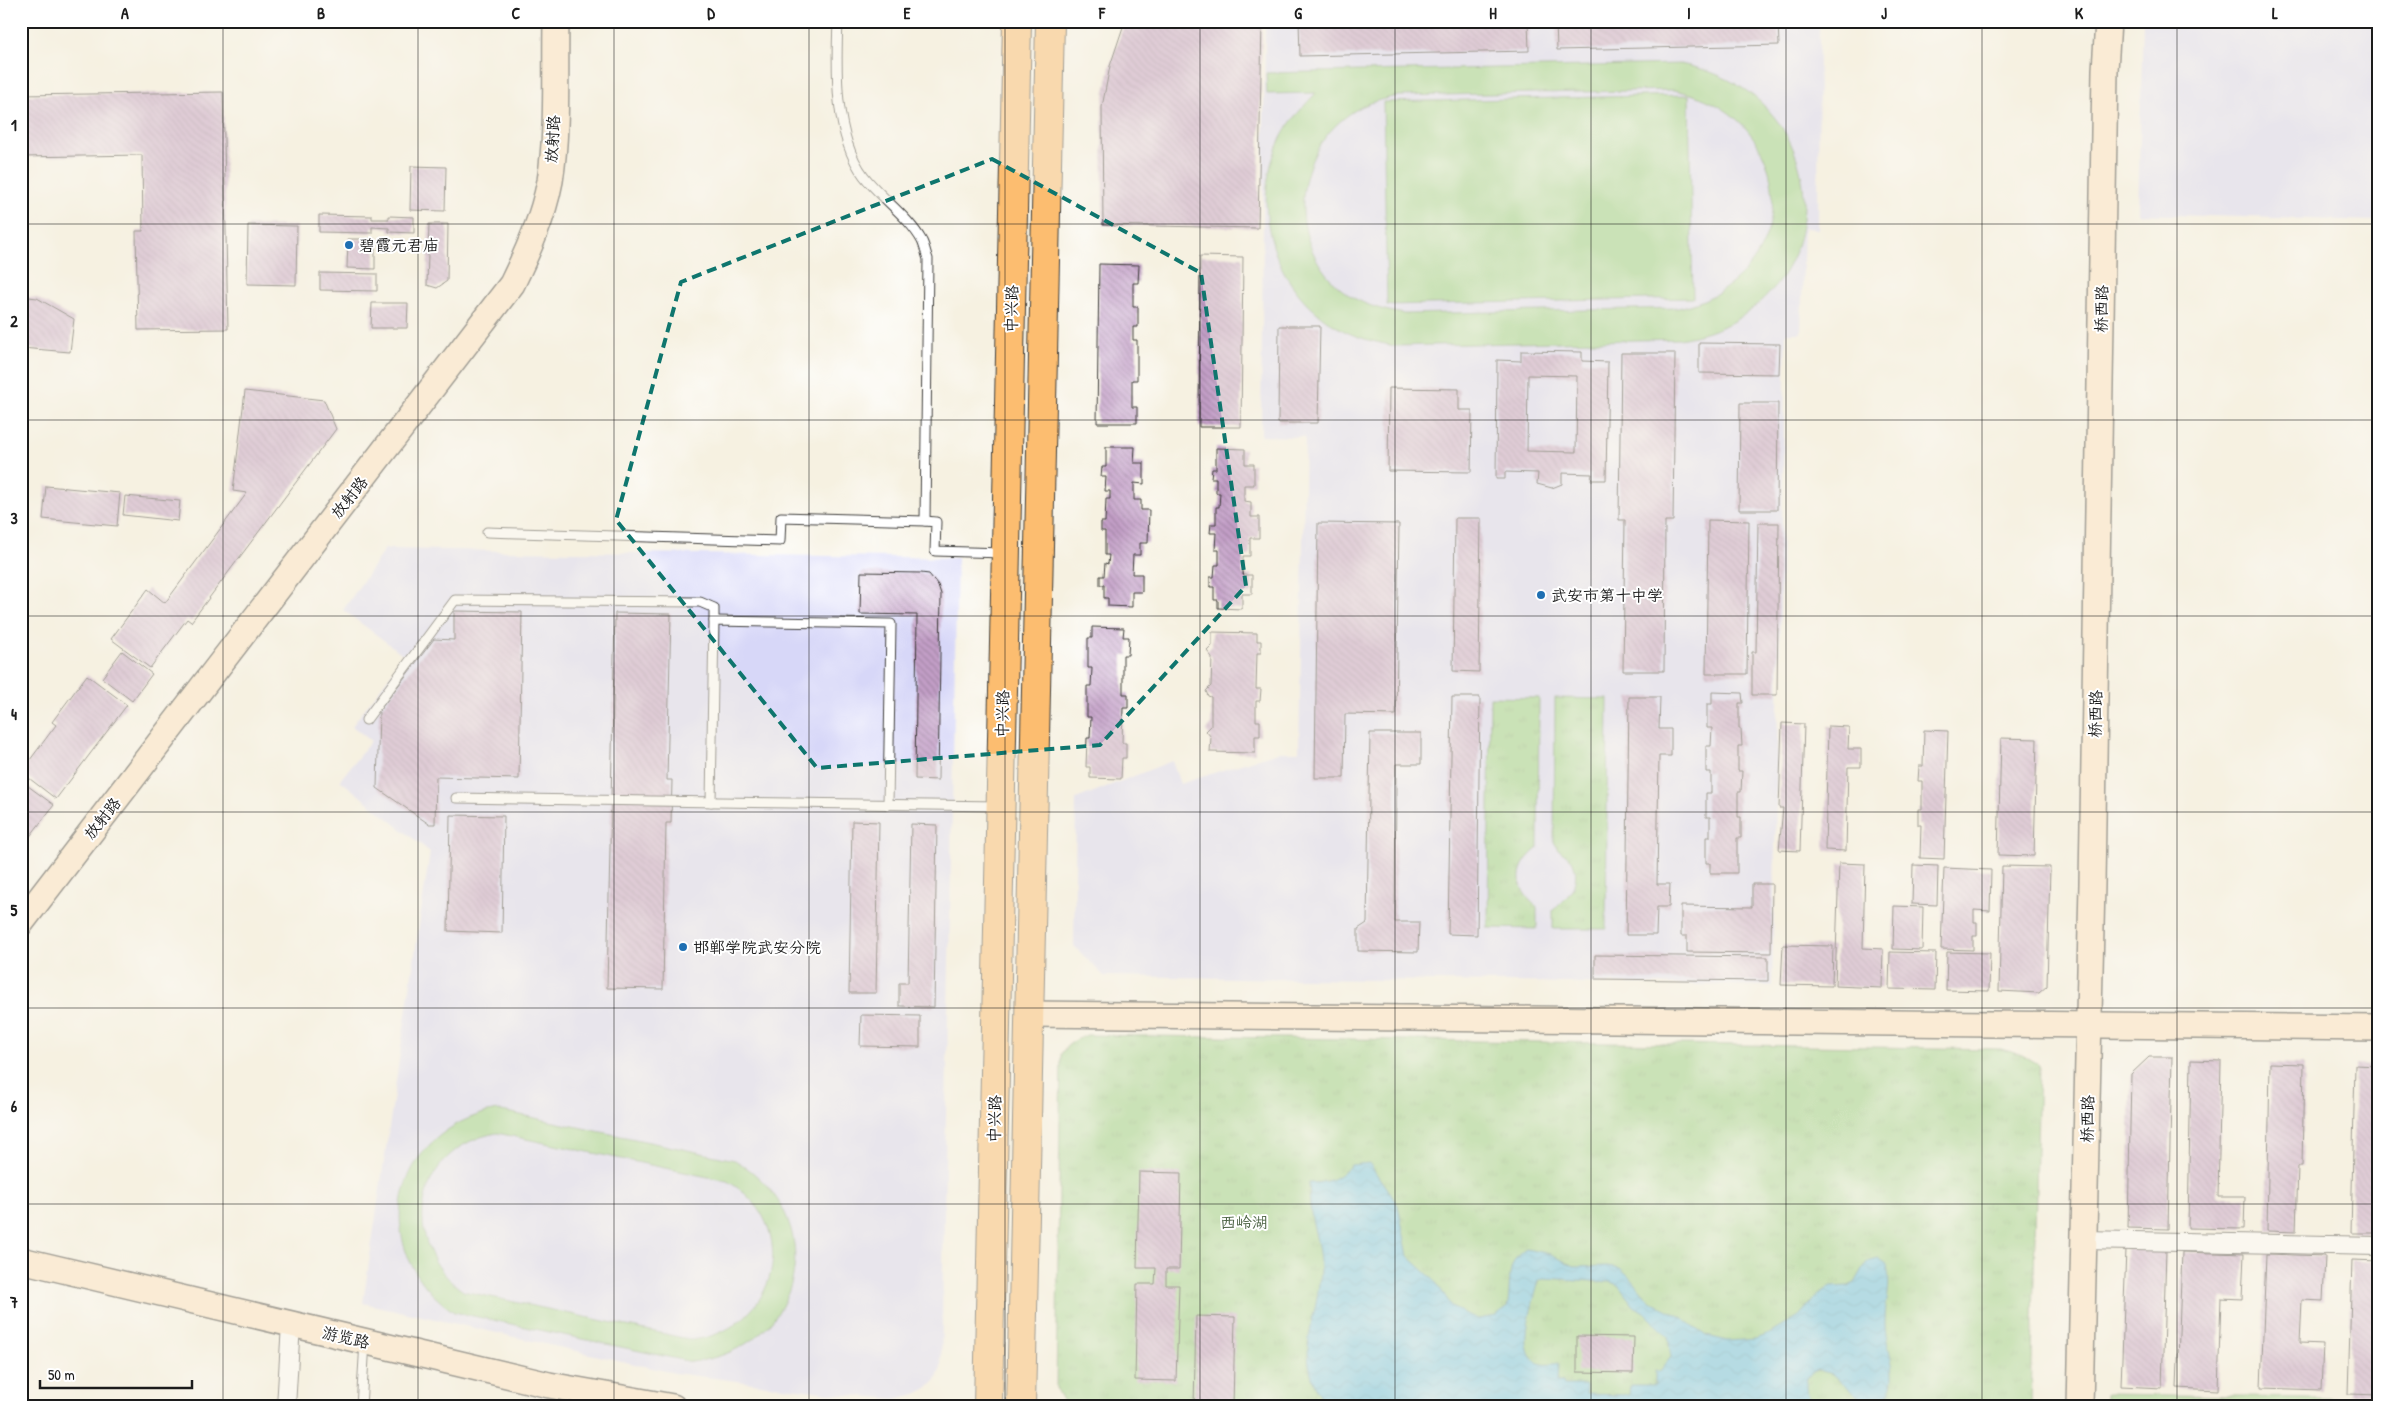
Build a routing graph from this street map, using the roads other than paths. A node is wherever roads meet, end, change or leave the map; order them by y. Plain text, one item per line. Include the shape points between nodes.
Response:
1 (556, 21) edge
2 (838, 21) edge
3 (1017, 21) edge
4 (1050, 21) edge
5 (2108, 21) edge
6 (925, 521) junction
7 (487, 532) dead end
8 (1006, 553) junction
9 (714, 621) junction
10 (366, 720) dead end
11 (456, 798) dead end
12 (711, 802) junction
13 (888, 805) junction
14 (1000, 806) junction
15 (21, 923) edge
16 (1029, 1014) junction
17 (2089, 1025) junction
18 (2379, 1028) edge
19 (2084, 1240) junction
20 (2379, 1246) edge
21 (21, 1260) edge
22 (291, 1324) junction
23 (365, 1342) junction
24 (286, 1407) edge
25 (362, 1407) edge
26 (673, 1407) edge
27 (988, 1407) edge
28 (1021, 1407) edge
29 (2080, 1407) edge

1 - 15 street, 放射路 via 550,181 541,216 512,284
2 - 6 lane via 839,98 850,152 864,176 922,241 928,260
3 - 8 main road, 中兴路
4 - 16 main road, 中兴路
5 - 17 street, 桥西路
6 - 7 lane via 781,517 780,541
6 - 8 lane via 936,522 935,551
8 - 14 main road, 中兴路
9 - 10 lane via 714,608 700,602 454,600
9 - 12 lane
9 - 13 lane via 890,624
11 - 12 lane
12 - 13 lane
13 - 14 lane
14 - 27 main road, 中兴路
16 - 17 street
16 - 28 main road, 中兴路
17 - 18 street
17 - 19 street, 桥西路
19 - 20 street
19 - 29 street, 桥西路
21 - 22 street, 游览路
22 - 23 street, 游览路
22 - 24 street
23 - 25 lane
23 - 26 street, 游览路 via 549,1385

